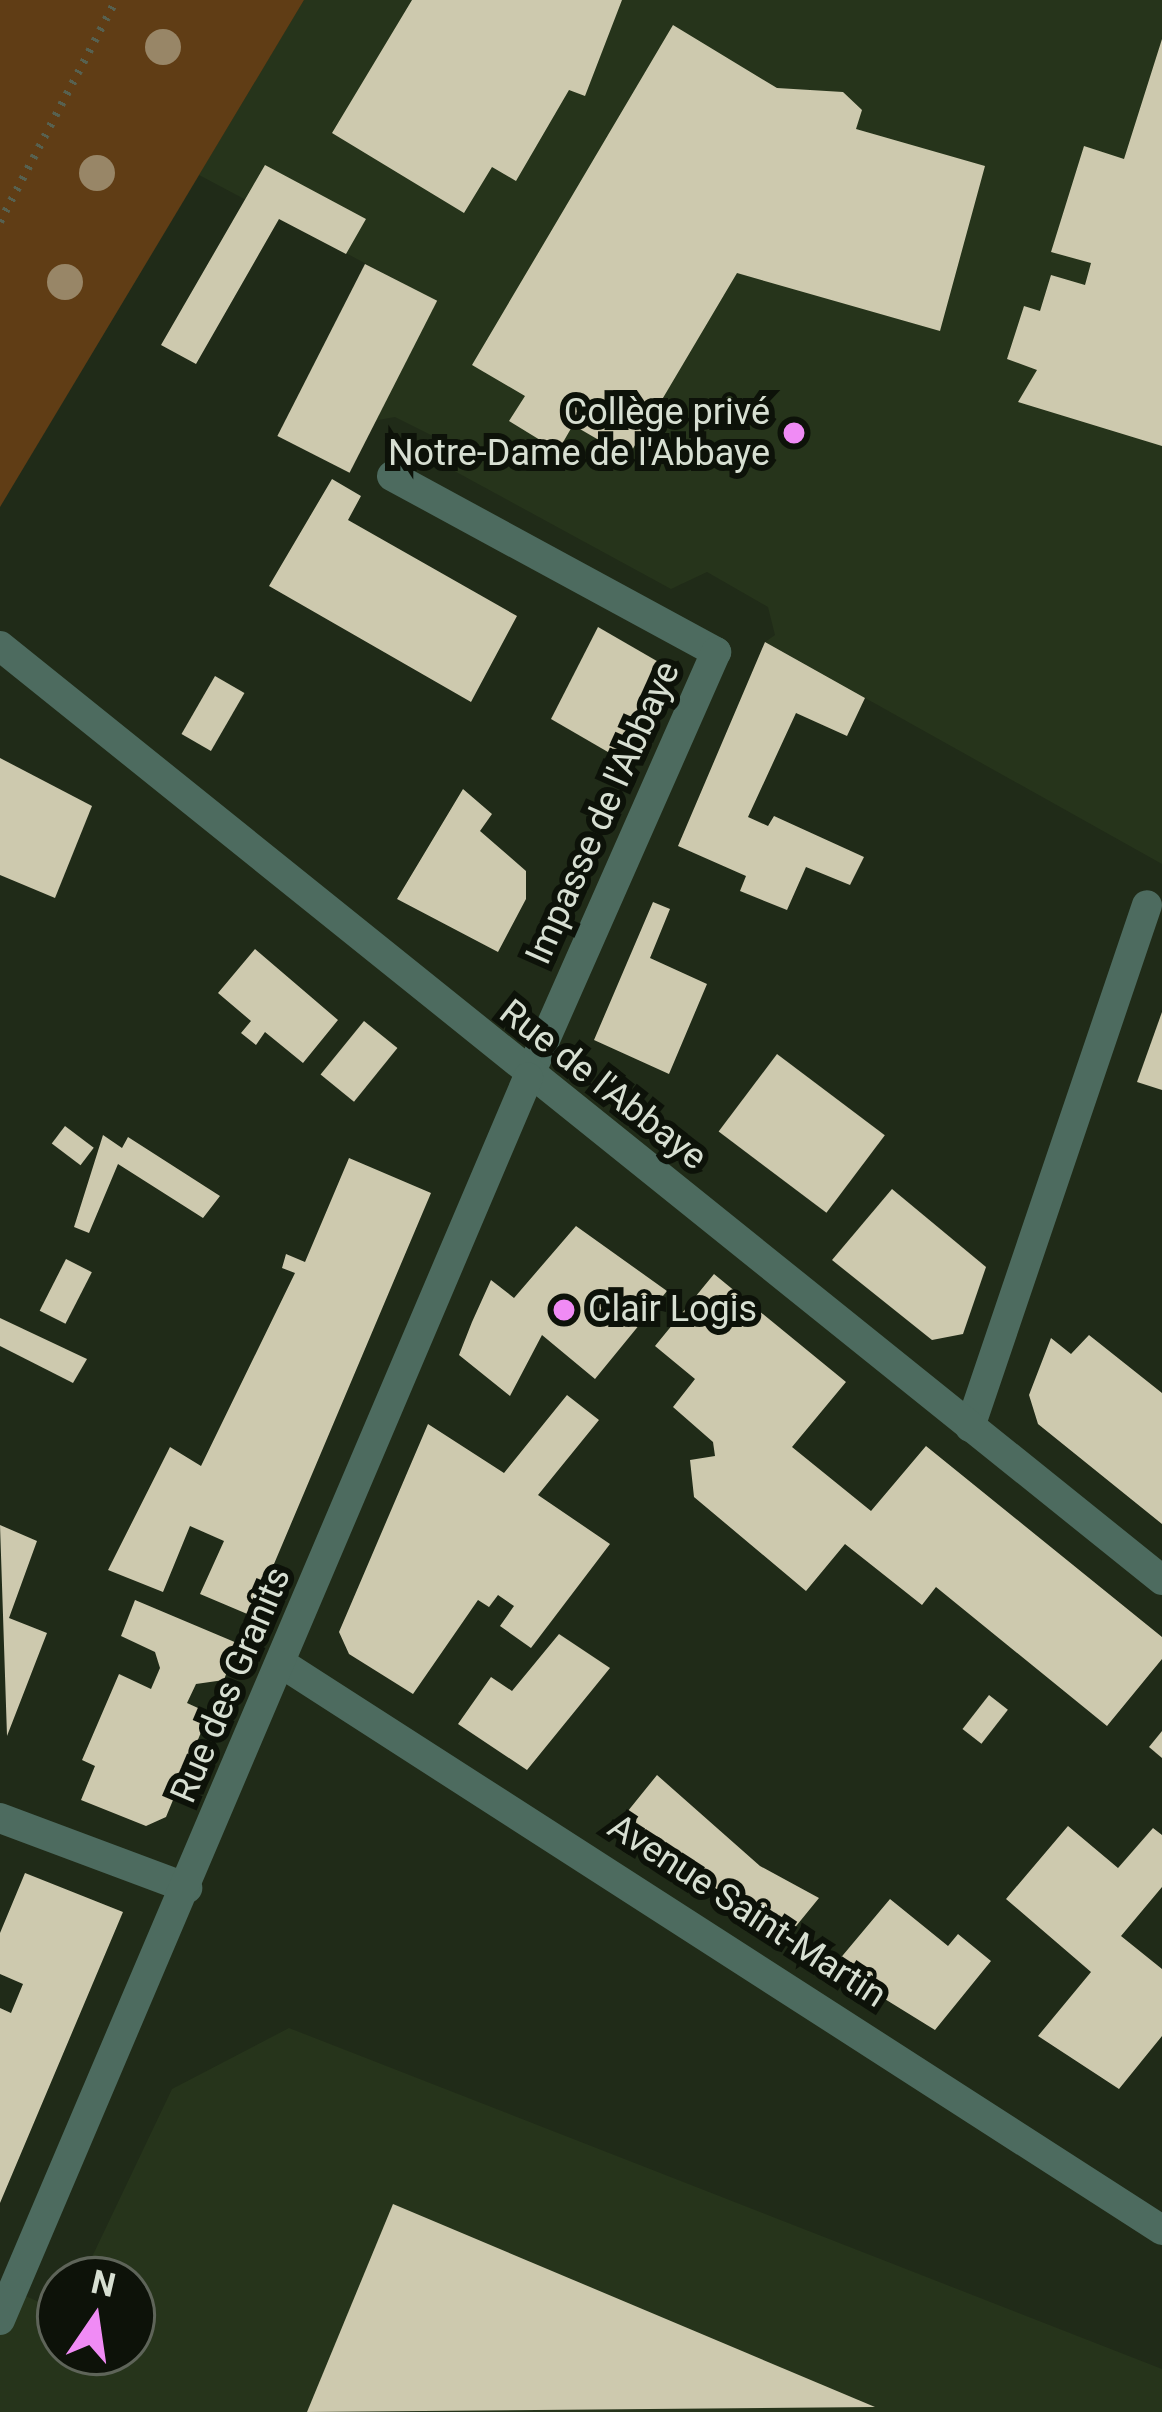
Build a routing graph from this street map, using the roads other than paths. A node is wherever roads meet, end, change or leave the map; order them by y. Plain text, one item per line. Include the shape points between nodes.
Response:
1 (392, 476) dead end
2 (0, 646) edge
3 (1147, 905) dead end
4 (528, 1078) junction
5 (970, 1427) junction
6 (1162, 1580) edge
7 (284, 1665) junction
8 (0, 1818) edge
9 (187, 1888) junction
10 (1162, 2230) edge
11 (0, 2320) edge

1 - 4 street, Impasse de l'Abbaye via 716,652
2 - 4 street, Rue de l'Abbaye
3 - 5 street
4 - 5 street, Rue de l'Abbaye
4 - 7 street, Rue des Granits
5 - 6 street, Rue de l'Abbaye
7 - 9 street, Rue des Granits
7 - 10 street, Avenue Saint-Martin
8 - 9 street
9 - 11 street, Rue des Granits

